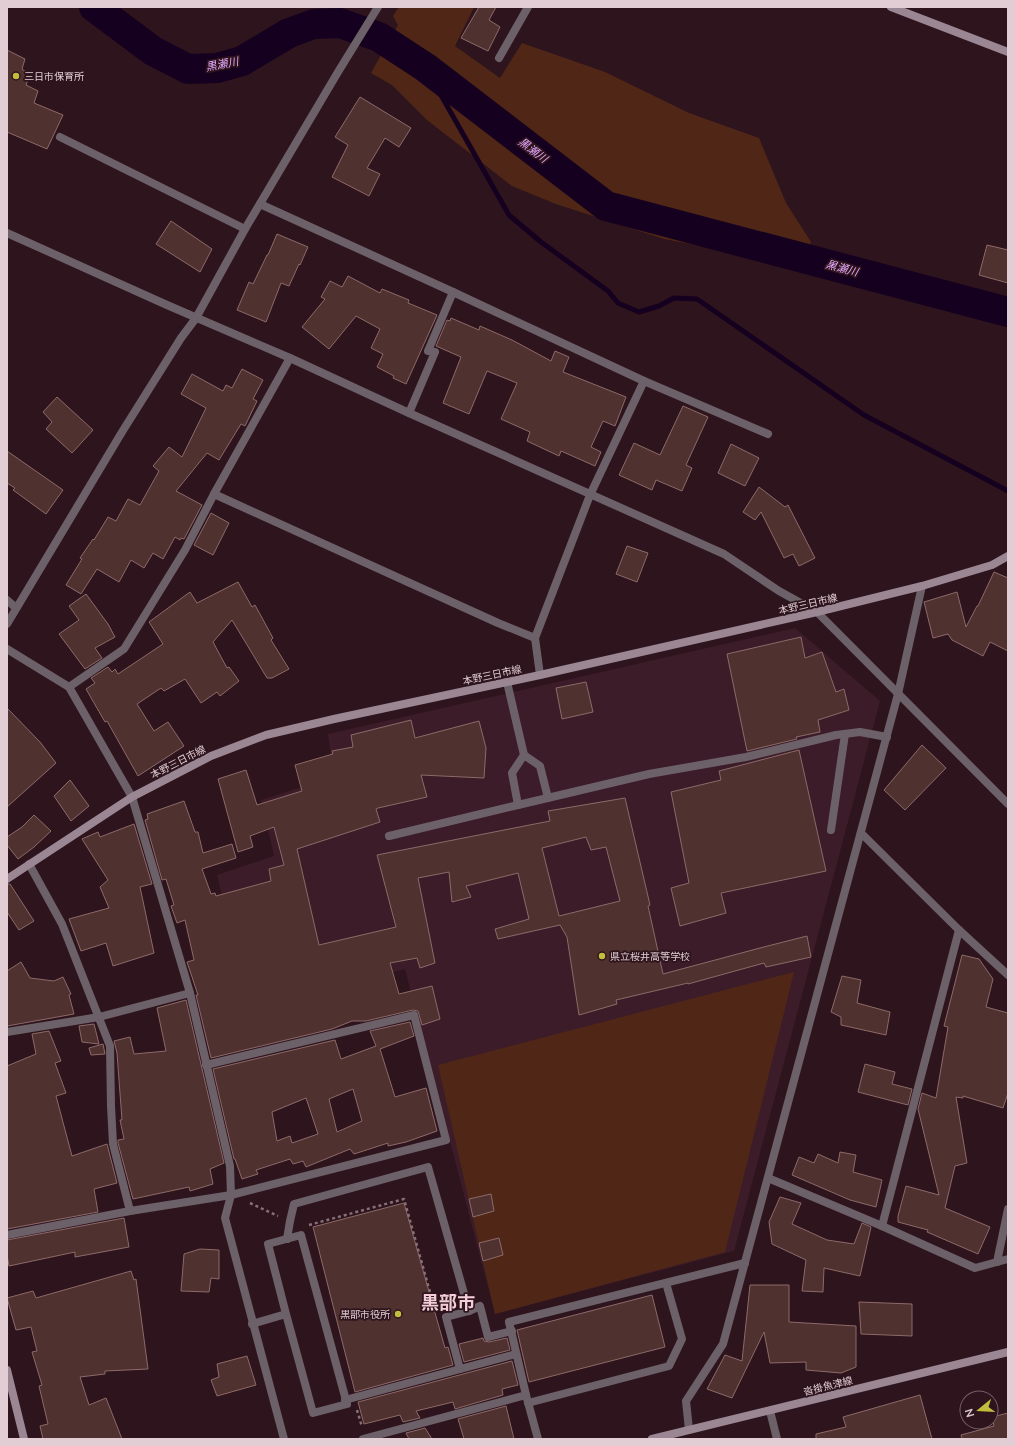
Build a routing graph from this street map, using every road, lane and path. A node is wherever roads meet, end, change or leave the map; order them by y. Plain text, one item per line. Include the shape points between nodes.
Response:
1 (528, 7) edge
2 (891, 7) edge
3 (377, 10) edge
4 (1008, 52) edge
5 (499, 58) dead end
6 (60, 137) dead end
7 (260, 204) junction
8 (245, 229) junction
9 (7, 233) edge
10 (454, 292) junction
11 (196, 318) junction
12 (290, 358) junction
13 (644, 381) junction
14 (409, 413) junction
15 (768, 434) dead end
16 (214, 494) junction
17 (590, 495) junction
18 (1008, 556) edge
19 (922, 586) junction
20 (7, 600) edge
21 (16, 608) junction
22 (817, 612) junction
23 (7, 624) edge
24 (535, 638) junction
25 (7, 649) edge
26 (540, 675) junction
27 (507, 682) junction
28 (69, 687) junction
29 (898, 694) junction
30 (845, 734) junction
31 (887, 737) junction
32 (524, 755) junction
33 (132, 797) junction
34 (548, 798) junction
35 (1008, 804) edge
36 (518, 805) junction
37 (831, 830) dead end
38 (861, 833) junction
39 (390, 836) dead end
40 (29, 864) junction
41 (7, 879) edge
42 (959, 930) junction
43 (1008, 975) edge
44 (190, 993) junction
45 (99, 1017) junction
46 (7, 1032) edge
47 (206, 1064) junction
48 (768, 1178) junction
49 (231, 1195) junction
50 (1008, 1209) edge
51 (130, 1211) junction
52 (290, 1220) junction
53 (309, 1225) dead end
54 (882, 1226) junction
55 (310, 1230) dead end
56 (7, 1235) edge
57 (287, 1239) junction
58 (1008, 1259) edge
59 (996, 1262) junction
60 (745, 1263) junction
61 (666, 1283) junction
62 (436, 1311) dead end
63 (469, 1311) junction
64 (286, 1314) junction
65 (252, 1324) junction
66 (512, 1331) junction
67 (1008, 1352) edge
68 (516, 1354) junction
69 (460, 1369) junction
70 (7, 1370) edge
71 (527, 1399) junction
72 (345, 1400) junction
73 (770, 1410) junction
74 (689, 1430) junction
75 (24, 1439) edge
76 (284, 1439) edge
77 (363, 1439) edge
78 (538, 1439) edge
79 (652, 1439) edge
80 (776, 1439) edge

1 - 5 street
2 - 4 main road
3 - 7 street
6 - 8 street
7 - 8 street
7 - 10 street
8 - 11 street
9 - 11 street
10 - 13 street
10 - 14 street via 428,351 435,352
11 - 12 street
11 - 21 street via 181,338
12 - 14 street
12 - 16 street
13 - 15 street
13 - 17 street
14 - 17 street
16 - 24 street
16 - 28 street via 185,550 124,649
17 - 22 street via 724,554 779,592
17 - 24 street
18 - 19 main road, 本野三日市線 via 992,565
19 - 22 main road, 本野三日市線
19 - 29 street
20 - 21 street
21 - 23 street
22 - 26 main road, 本野三日市線
22 - 29 street
24 - 26 street
25 - 28 street
26 - 27 main road, 本野三日市線
27 - 32 street
27 - 33 main road, 本野三日市線 via 266,735 211,756
28 - 33 street
29 - 31 street
29 - 35 street
30 - 31 street via 860,732
30 - 34 street via 746,757 649,774
30 - 37 street
31 - 38 street
32 - 34 street via 540,766
32 - 36 street via 512,773
33 - 40 main road, 本野三日市線
33 - 44 street
34 - 36 street
36 - 39 street
38 - 42 street
38 - 48 street
40 - 41 main road, 本野三日市線
40 - 45 street via 62,924
42 - 43 street
42 - 54 street
44 - 45 street
44 - 47 street
45 - 46 street
45 - 51 street via 110,1046 113,1144
47 - 49 street via 230,1166
47 - 49 street via 414,1015 446,1140
48 - 54 street
48 - 60 street
49 - 51 street
49 - 52 path
49 - 65 street via 225,1218
50 - 59 street
51 - 56 street
52 - 55 path
52 - 57 street
52 - 63 street via 294,1204 428,1167
53 - 62 path via 404,1199
54 - 59 street via 975,1268
57 - 64 street via 268,1244
57 - 72 street via 301,1235
58 - 59 street
60 - 61 street
60 - 74 street via 723,1344 686,1401
61 - 66 street via 510,1322
61 - 71 street via 682,1339 669,1366
63 - 66 street via 480,1306 488,1337
63 - 69 street via 446,1317
64 - 65 street
64 - 72 street via 313,1412 346,1404
65 - 76 street
66 - 68 street
67 - 73 main road, 沓掛魚津線
68 - 69 street
68 - 71 street
69 - 72 street
70 - 75 main road
71 - 77 street
71 - 78 street
73 - 74 main road, 沓掛魚津線
73 - 80 street
74 - 79 main road, 沓掛魚津線

